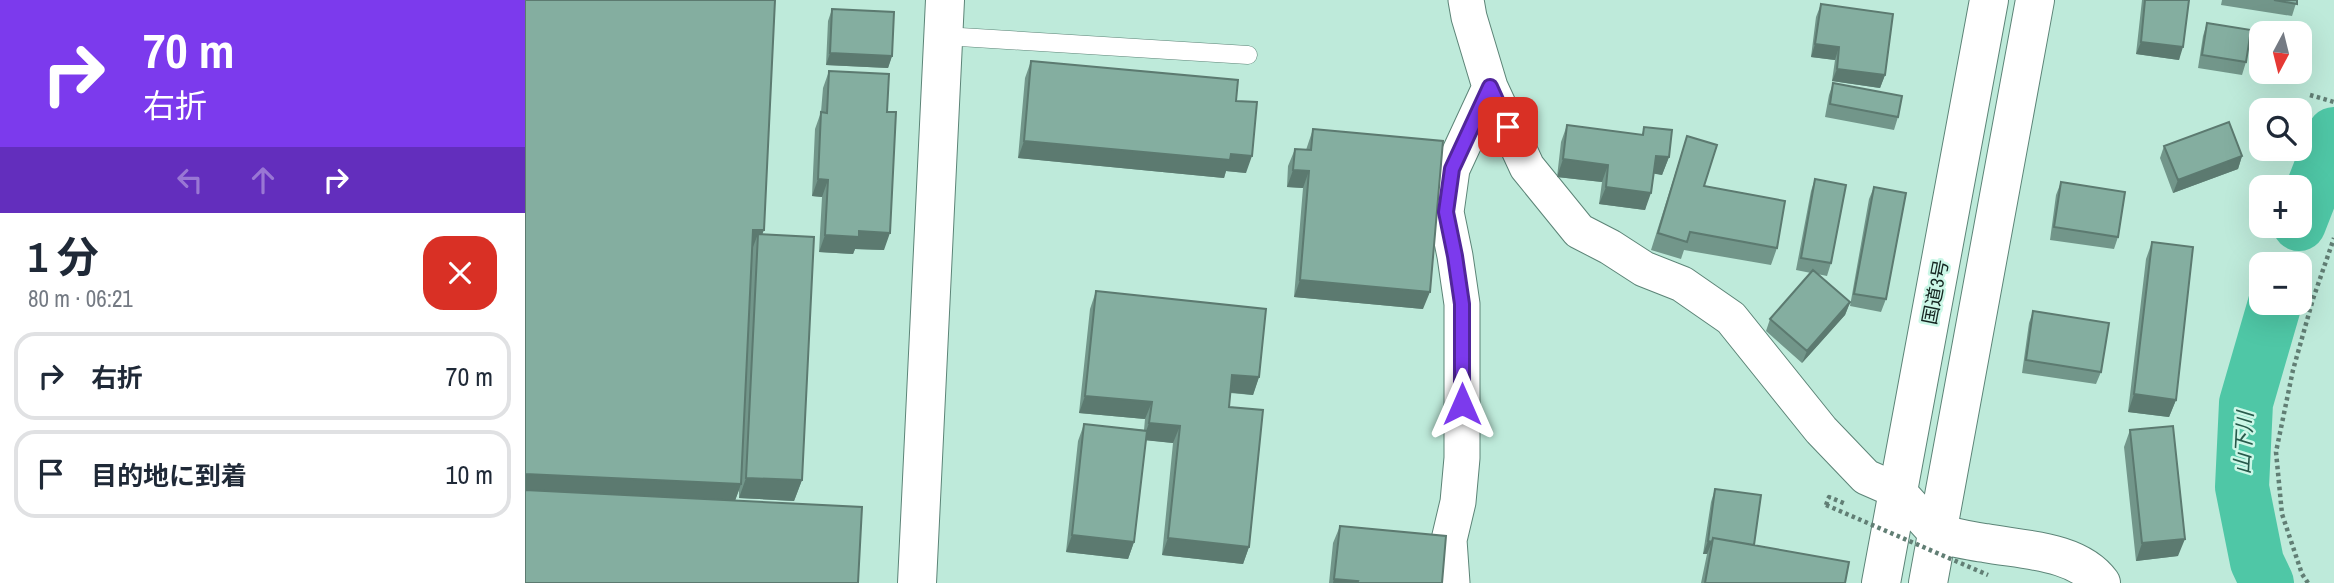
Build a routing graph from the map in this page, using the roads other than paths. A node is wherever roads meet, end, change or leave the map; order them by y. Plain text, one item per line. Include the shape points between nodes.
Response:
1 (1466, 0) edge
2 (1989, 0) edge
3 (2035, 0) edge
4 (944, 18) edge
5 (1248, 55) dead end
6 (1490, 87) junction
7 (1898, 491) junction
8 (1936, 533) junction
9 (917, 583) edge
10 (1452, 583) edge
11 (1881, 583) edge
12 (1928, 583) edge
13 (2101, 583) edge

1 - 6 street
2 - 7 main road, 国道3号
3 - 8 main road
4 - 5 lane
4 - 9 main road
6 - 7 street via 1527,167 1579,231 1644,269 1682,284 1731,318 1821,430 1866,477
6 - 10 street via 1452,169 1446,212 1462,304 1462,458 1450,540
7 - 8 street
7 - 11 main road, 国道3号
8 - 12 main road
8 - 13 main road via 2050,552 2093,573

